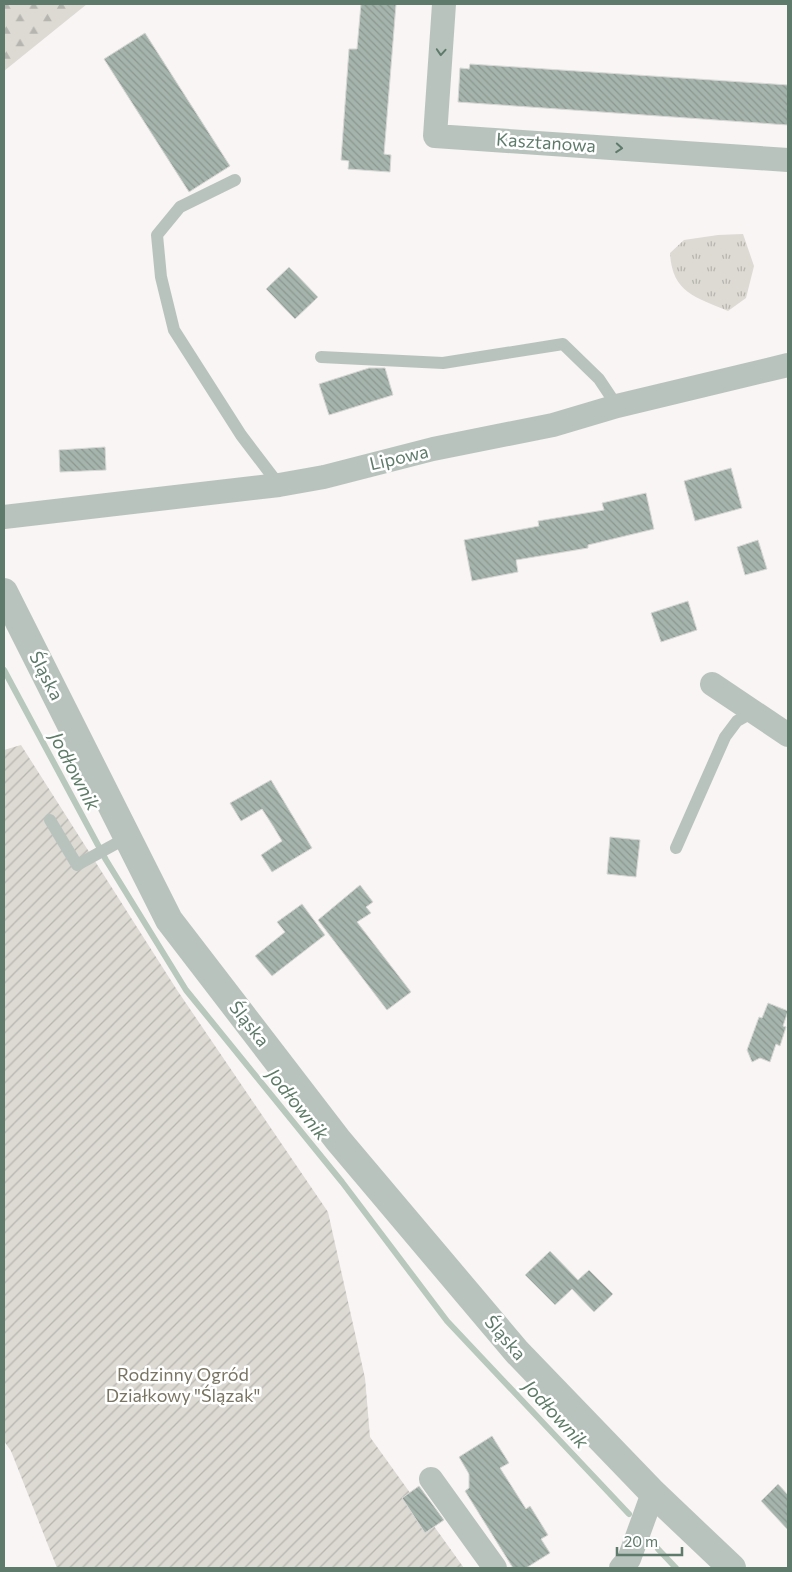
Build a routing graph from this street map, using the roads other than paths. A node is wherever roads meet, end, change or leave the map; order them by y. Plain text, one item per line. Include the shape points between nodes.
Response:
1 (444, 4) edge
2 (788, 160) edge
3 (235, 180) dead end
4 (321, 357) dead end
5 (788, 365) edge
6 (617, 406) junction
7 (279, 485) junction
8 (4, 517) edge
9 (4, 592) edge
10 (712, 684) dead end
11 (753, 712) junction
12 (788, 735) edge
13 (50, 820) dead end
14 (119, 842) junction
15 (676, 848) dead end
16 (431, 1480) dead end
17 (653, 1493) junction
18 (495, 1568) edge
19 (621, 1568) edge
20 (732, 1568) edge

1 -> 2 street, Kasztanowa via 435,136
3 - 7 lane via 180,207 157,234 161,277 174,330 241,435
4 - 6 lane via 442,363 563,344 599,378
5 - 6 street, Lipowa
6 - 7 street, Lipowa via 553,425
7 - 8 street, Lipowa
9 - 14 street, Śląska
10 - 11 street
11 - 12 street
11 - 15 lane via 737,721 725,737
13 - 14 lane via 77,864
14 - 17 street, Śląska via 169,920 338,1140 517,1352
16 - 18 street
17 - 19 street via 629,1559
17 - 20 street, Śląska

